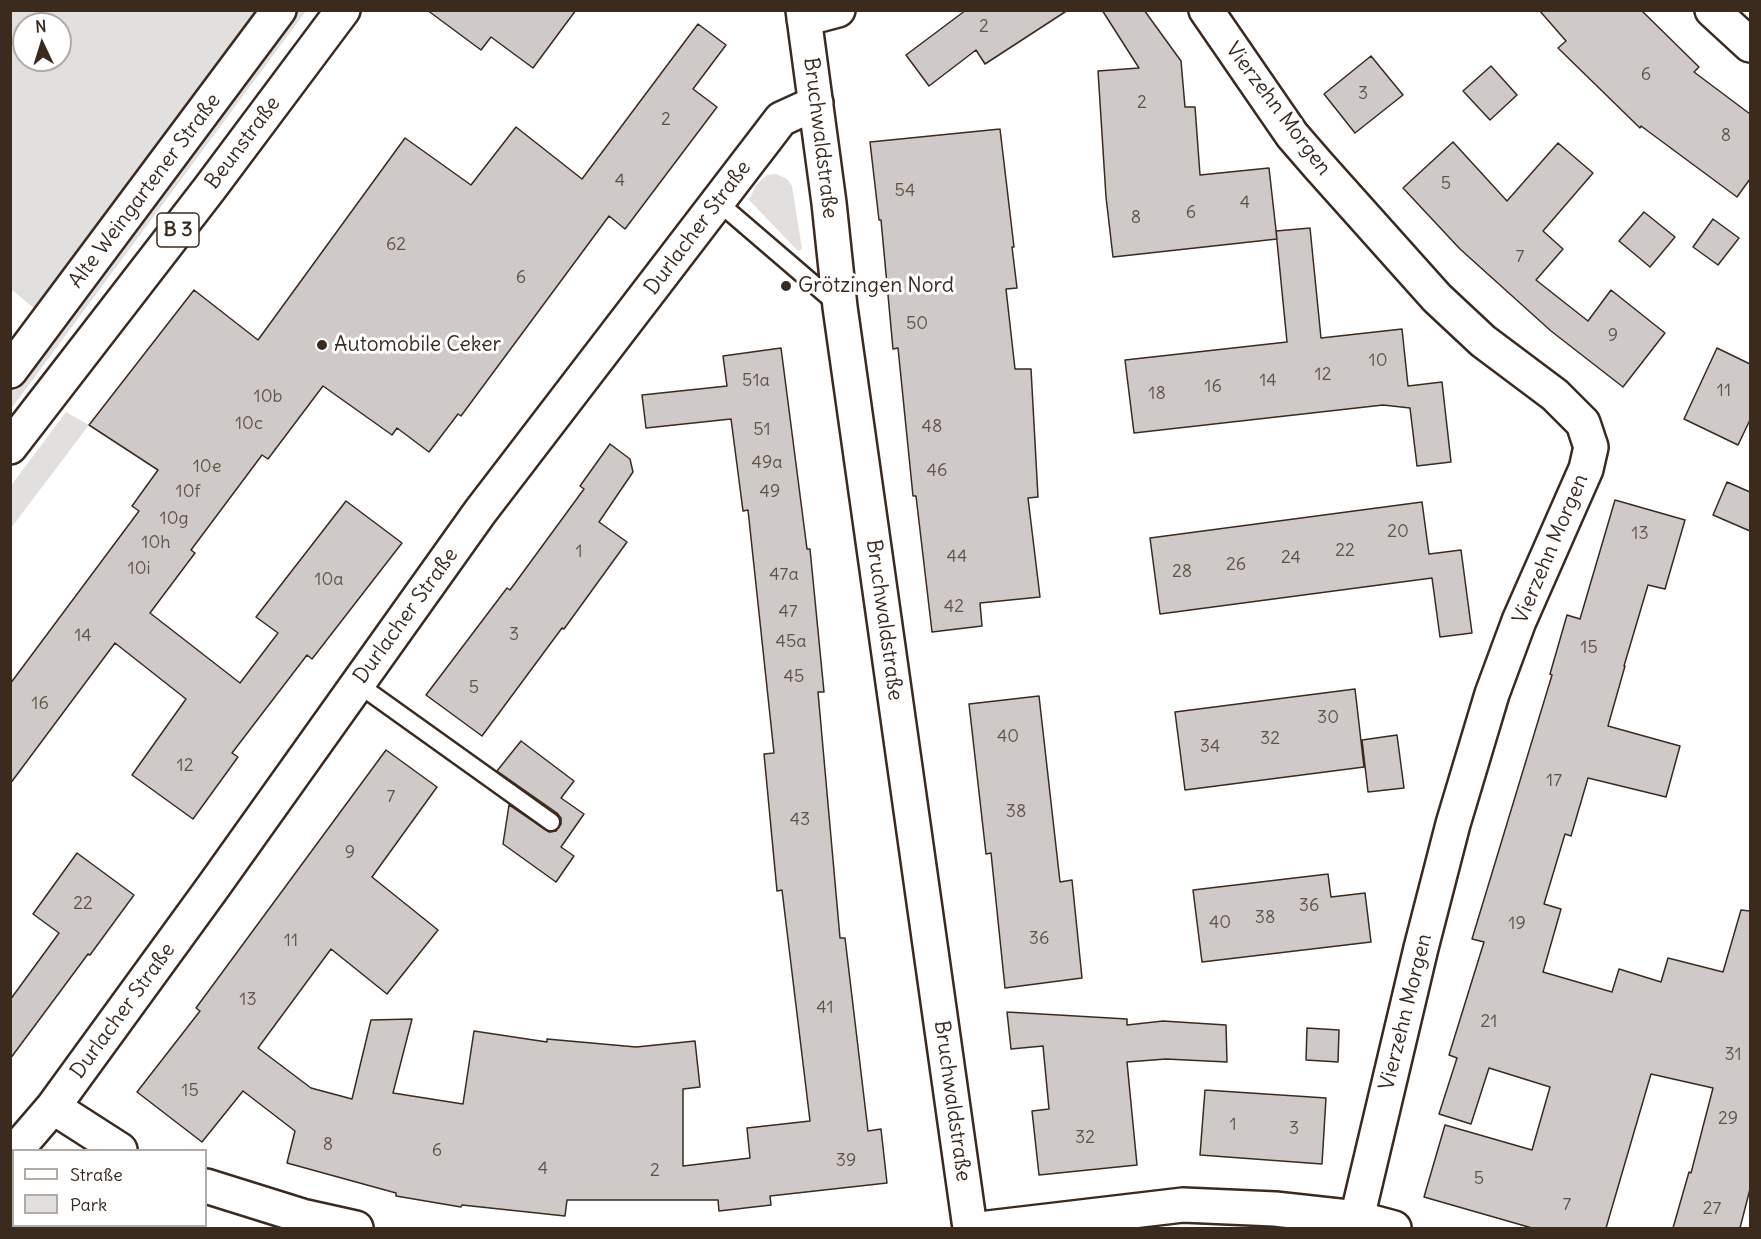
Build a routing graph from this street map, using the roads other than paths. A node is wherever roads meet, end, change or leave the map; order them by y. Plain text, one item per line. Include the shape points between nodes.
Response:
1 (279, 10) edge
2 (343, 10) edge
3 (838, 10) edge
4 (1206, 10) edge
5 (1712, 10) edge
6 (803, 15) edge
7 (1750, 45) edge
8 (816, 103) junction
9 (718, 202) junction
10 (840, 307) junction
11 (10, 371) edge
12 (10, 447) edge
13 (358, 684) junction
14 (551, 822) dead end
15 (52, 1107) junction
16 (17, 1149) edge
17 (118, 1149) edge
18 (207, 1186) edge
19 (1357, 1218) junction
20 (356, 1228) edge
21 (970, 1228) edge
22 (988, 1228) edge
23 (1394, 1228) edge

1 - 11 street, Alte Weingartener Straße
2 - 12 street, Beunstraße / B 3
3 - 6 street
4 - 19 street, Vierzehn Morgen via 1292,135 1318,165 1437,298 1482,341 1555,395 1583,423 1591,447 1586,469 1519,621 1492,694 1421,948
5 - 7 street
6 - 8 street, Bruchwaldstraße
8 - 9 street, Durlacher Straße via 781,118
8 - 10 street, Bruchwaldstraße
9 - 10 lane
9 - 13 street, Durlacher Straße via 480,512
10 - 21 street, Bruchwaldstraße
13 - 14 lane
13 - 15 street, Durlacher Straße
15 - 16 street, Durlacher Straße
15 - 17 street
18 - 20 street
19 - 22 street via 1183,1205
19 - 23 street

